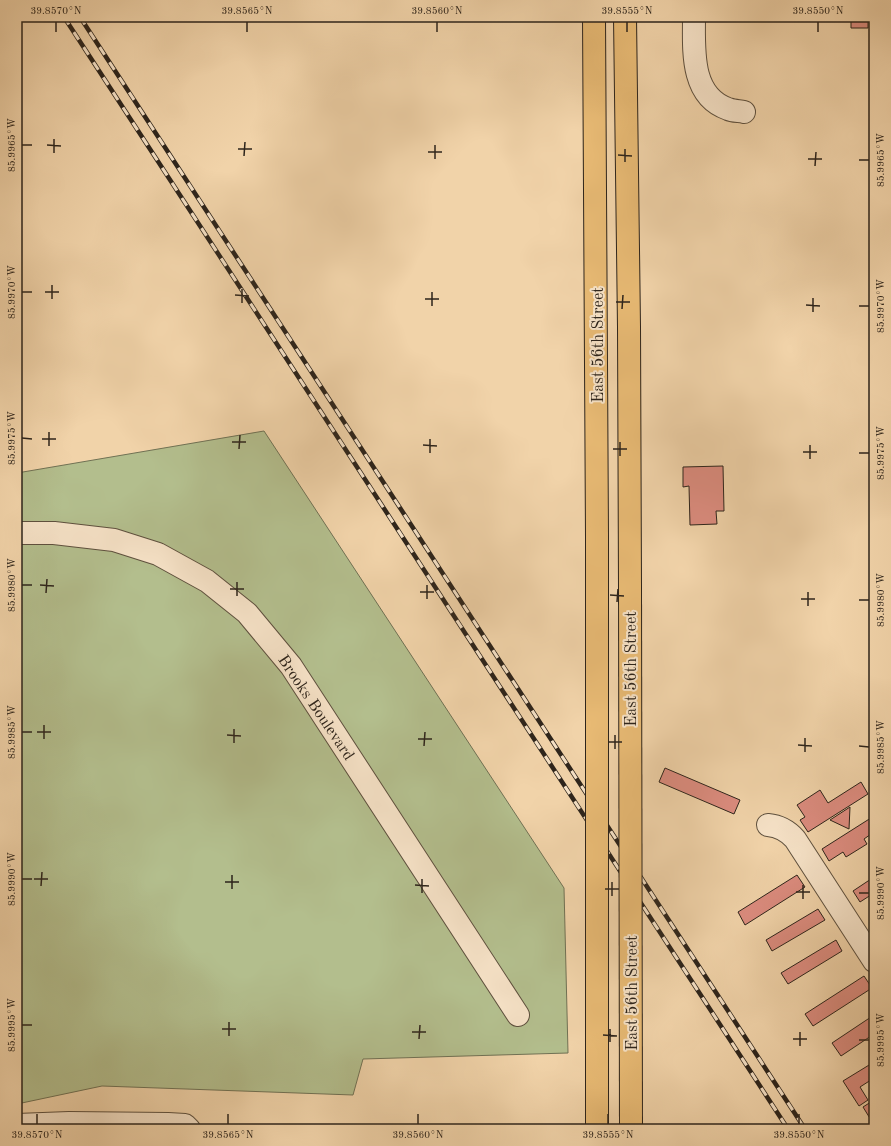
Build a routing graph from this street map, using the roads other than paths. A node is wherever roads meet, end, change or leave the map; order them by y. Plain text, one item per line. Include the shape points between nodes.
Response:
1 (594, 17) edge
2 (625, 17) edge
3 (694, 17) edge
4 (744, 112) dead end
5 (17, 532) edge
6 (768, 825) dead end
7 (874, 961) edge
8 (518, 1015) dead end
9 (597, 1120) edge
10 (17, 1125) edge
11 (189, 1129) edge
12 (631, 1129) edge

1 - 9 main road, East 56th Street, bridge
2 - 12 main road, East 56th Street, bridge via 629,327
3 - 4 street via 694,58 702,86 708,96 716,102 728,109
5 - 8 street, Brooks Boulevard via 54,533 114,540 158,554 207,581 248,613 292,666
6 - 7 street via 788,832 795,839
10 - 11 street via 168,1124

